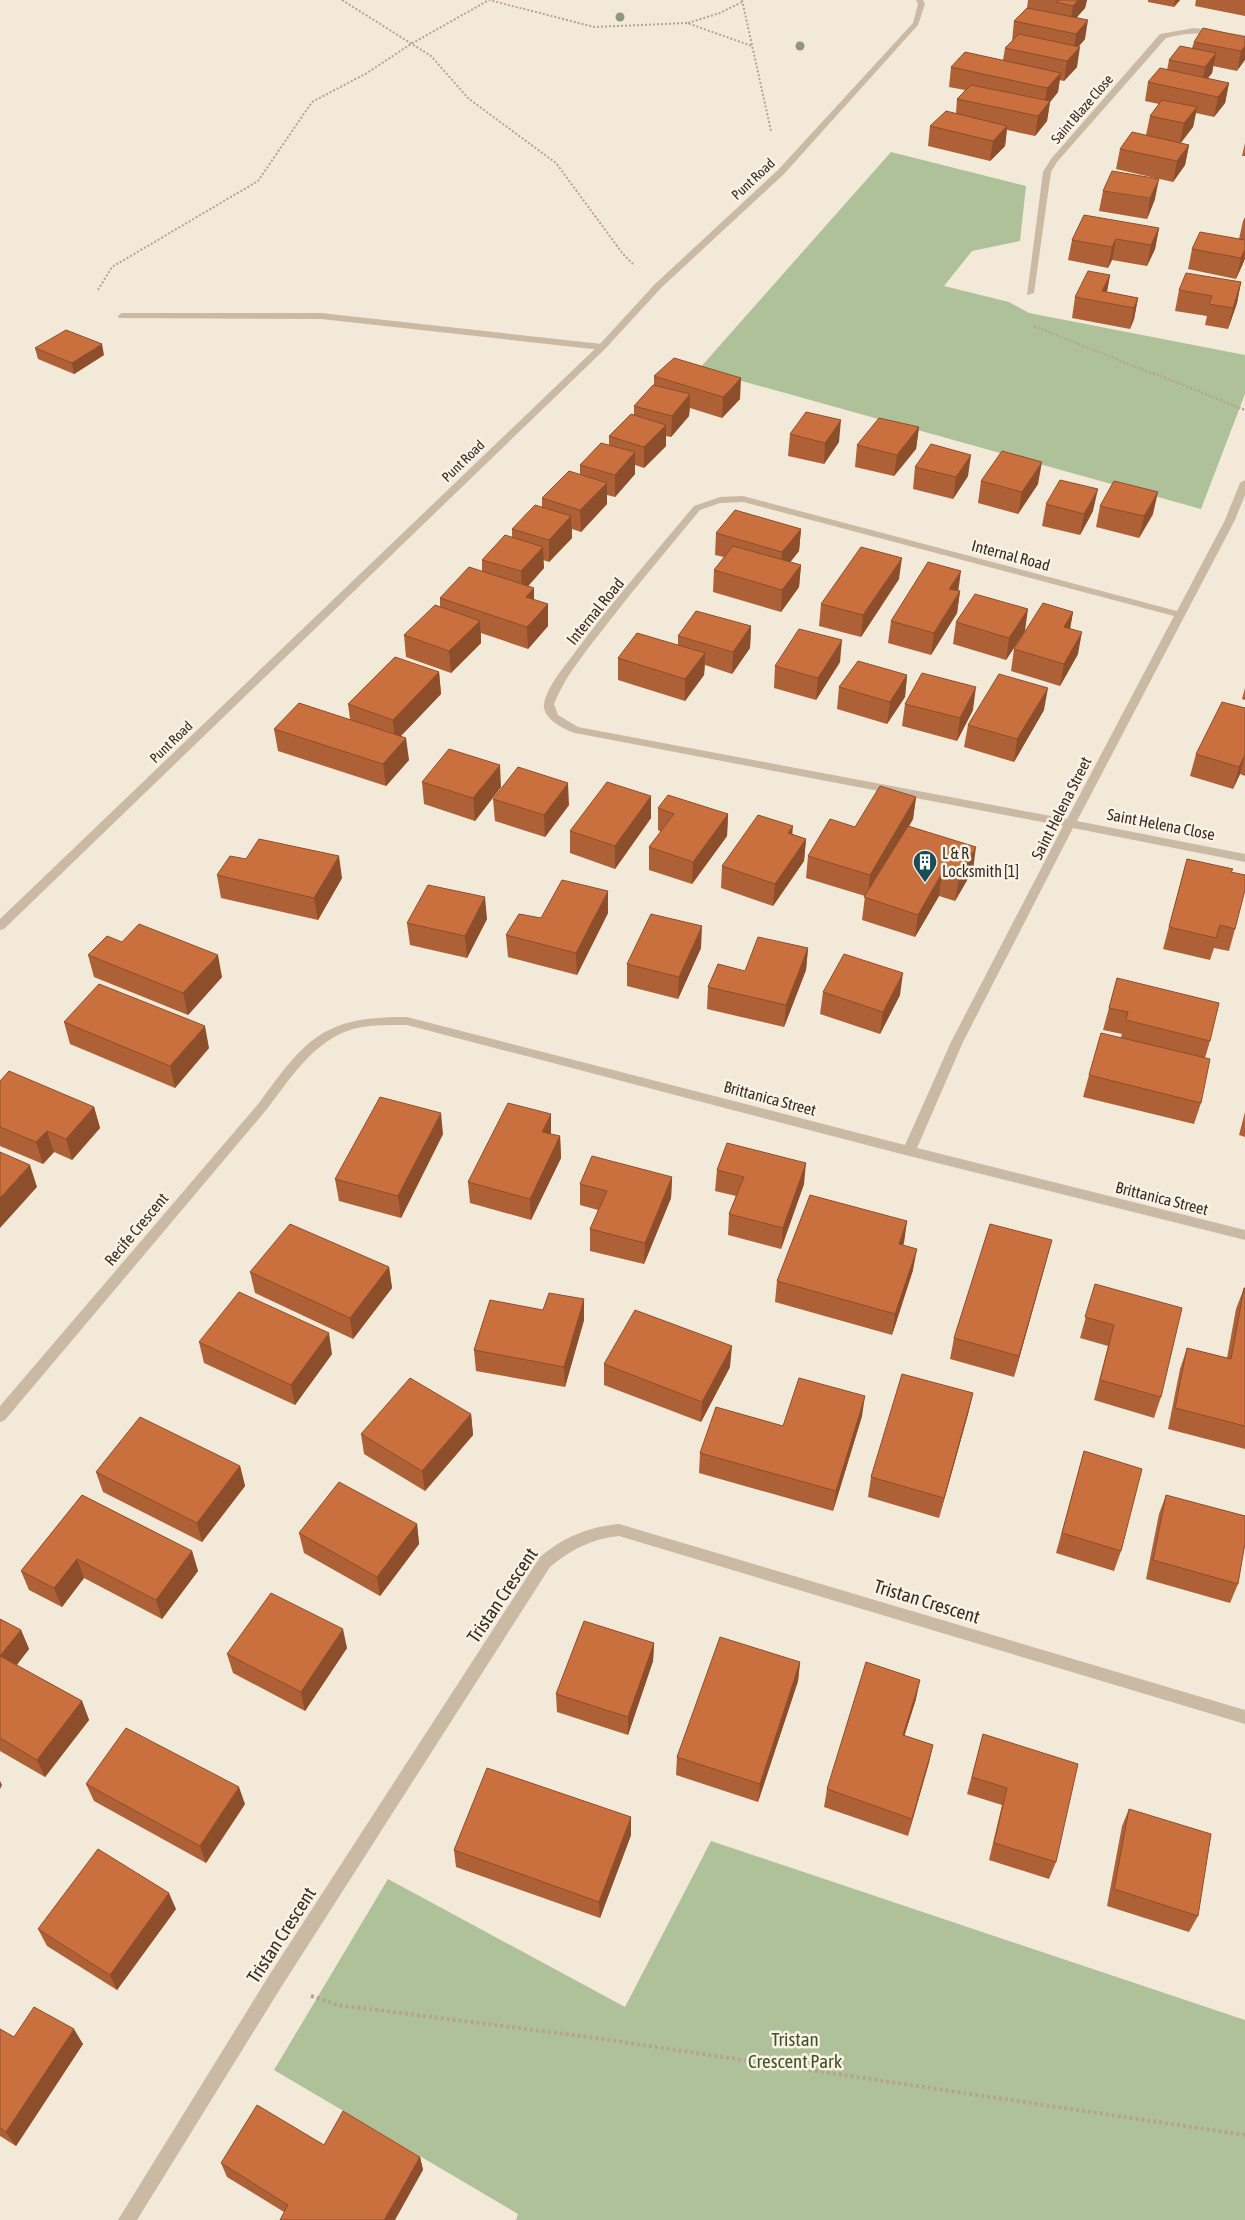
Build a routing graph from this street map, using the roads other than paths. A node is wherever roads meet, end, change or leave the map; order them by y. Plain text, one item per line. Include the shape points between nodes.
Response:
1 (919, 0) edge
2 (1245, 37) edge
3 (1030, 293) road end
4 (122, 316) road end
5 (602, 347) junction
6 (1245, 483) edge
7 (1180, 615) junction
8 (1070, 823) junction
9 (1245, 858) edge
10 (0, 926) edge
11 (297, 1063) joint
12 (909, 1151) junction
13 (1245, 1235) edge
14 (0, 1416) edge
15 (1245, 1718) edge
16 (127, 2220) edge

1 - 5 street, Punt Road via 922,4 916,24 781,172 658,286
2 - 3 street, Saint Blaze Close via 1204,29 1176,31 1163,36 1054,161 1048,172
4 - 5 street via 321,316
5 - 10 street, Punt Road
6 - 7 street, Saint Helena Street via 1230,520
7 - 8 street, Saint Helena Street
7 - 8 street, Internal Road via 743,499 723,499 697,508 573,662 554,690 549,704 558,721 575,730
8 - 9 street, Saint Helena Close
8 - 12 street, Saint Helena Street via 958,1042
11 - 12 street, Brittanica Street via 317,1042 346,1026 407,1021
11 - 14 street, Recife Crescent
12 - 13 street, Brittanica Street
15 - 16 street, Tristan Crescent via 619,1530 599,1531 563,1546 545,1562 274,1983

